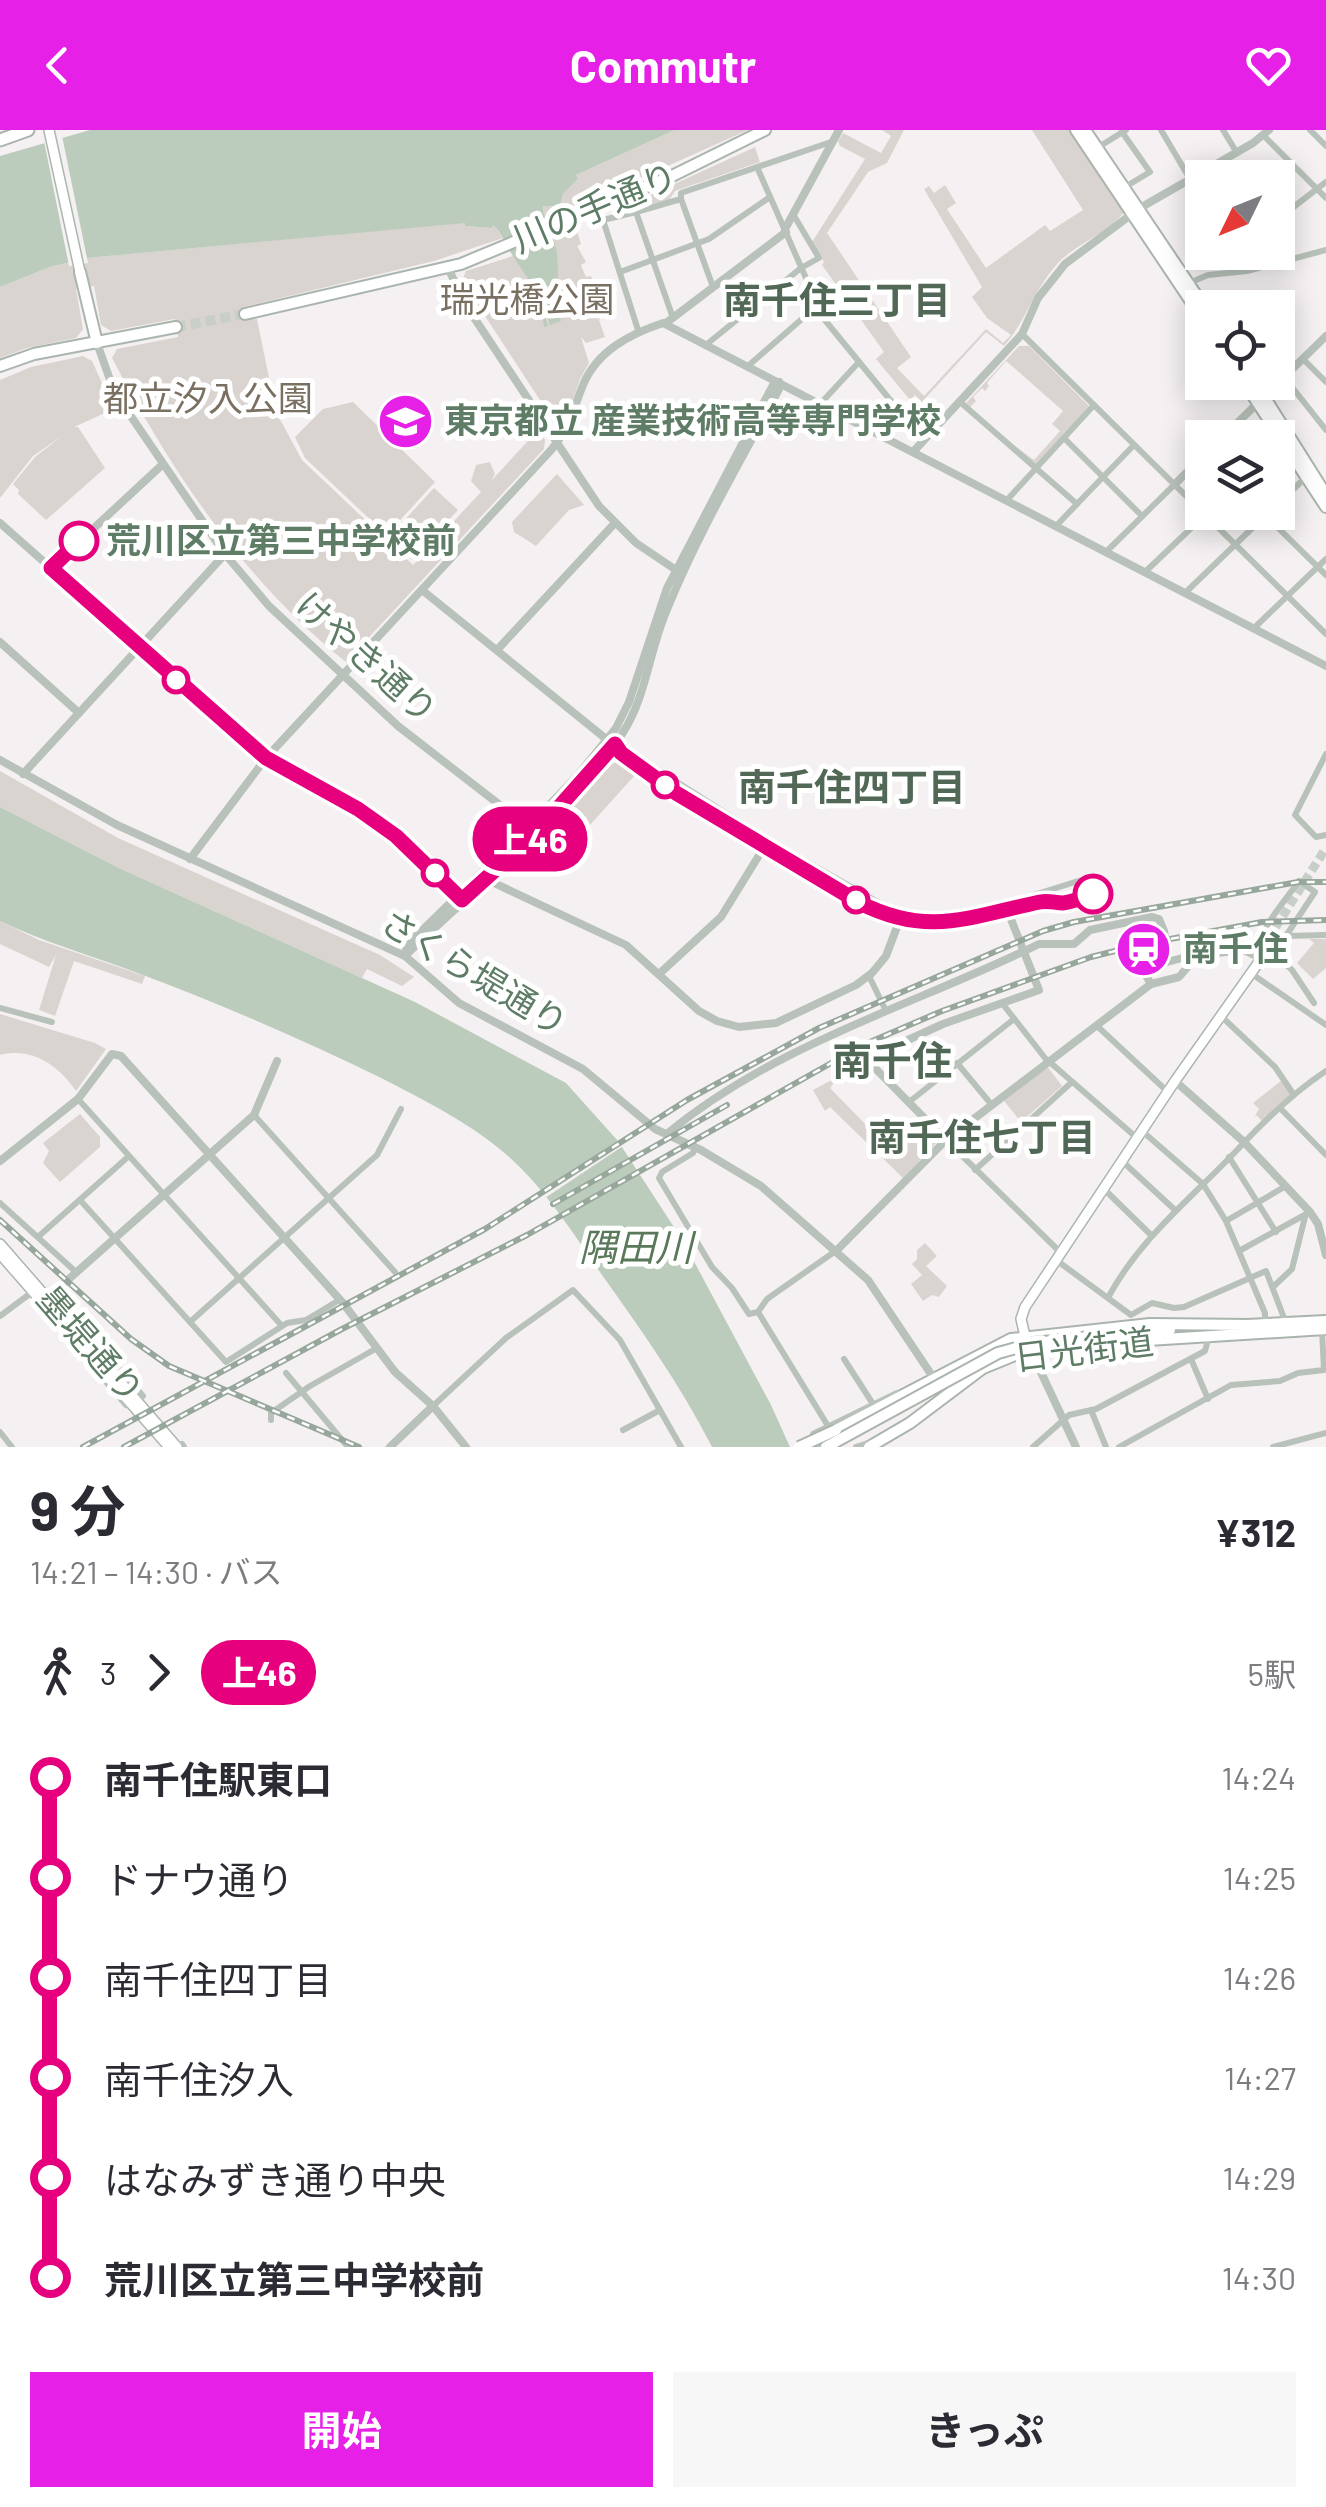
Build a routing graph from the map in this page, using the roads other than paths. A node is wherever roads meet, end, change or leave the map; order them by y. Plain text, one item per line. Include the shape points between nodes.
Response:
1 (8, 130) edge
2 (28, 130) edge
3 (49, 130) edge
4 (765, 130) edge
5 (839, 130) edge
6 (1076, 130) edge
7 (1085, 130) edge
8 (1160, 130) edge
9 (1223, 130) edge
10 (1310, 130) edge
11 (1124, 131) edge
12 (1266, 132) edge
13 (0, 136) edge
14 (832, 142) junction
15 (1326, 146) edge
16 (1098, 148) junction
17 (1237, 152) junction
18 (1223, 160) edge
19 (757, 167) junction
20 (1185, 171) edge
21 (1185, 182) edge
22 (1326, 182) edge
23 (1125, 187) junction
24 (1317, 189) junction
25 (770, 197) junction
26 (1326, 198) edge
27 (682, 200) junction
28 (1295, 206) edge
29 (1137, 211) junction
30 (636, 212) junction
31 (793, 214) junction
32 (785, 230) junction
33 (697, 244) junction
34 (1324, 252) edge
35 (653, 260) junction
36 (448, 268) junction
37 (802, 268) junction
38 (80, 272) joint
39 (620, 272) junction
40 (1189, 283) junction
41 (713, 287) junction
42 (1185, 290) edge
43 (1193, 290) edge
44 (818, 305) junction
45 (246, 314) tunnel mouth
46 (669, 320) junction
47 (176, 327) tunnel mouth
48 (639, 333) junction
49 (1022, 334) junction
50 (1326, 336) edge
51 (97, 343) junction
52 (707, 344) junction
53 (1302, 359) junction
54 (859, 362) junction
55 (748, 366) junction
56 (1295, 366) edge
57 (0, 369) edge
58 (779, 382) junction
59 (1326, 382) edge
60 (1295, 391) edge
61 (1261, 400) joint
62 (959, 401) junction
63 (821, 404) junction
64 (1094, 405) junction
65 (1240, 420) edge
66 (1326, 430) edge
67 (1064, 438) junction
68 (923, 440) junction
69 (557, 443) junction
70 (1134, 444) junction
71 (913, 452) junction
72 (162, 464) junction
73 (1037, 468) junction
74 (1326, 468) edge
75 (1185, 474) edge
76 (1103, 477) junction
77 (1310, 479) junction
78 (1174, 485) junction
79 (1295, 491) edge
80 (1326, 495) edge
81 (1185, 496) edge
82 (1007, 500) junction
83 (1077, 504) junction
84 (1326, 507) edge
85 (1142, 516) junction
86 (0, 523) edge
87 (614, 524) junction
88 (1056, 526) junction
89 (1188, 530) edge
90 (1220, 530) edge
91 (1249, 530) edge
92 (1282, 530) edge
93 (1235, 544) junction
94 (1106, 552) junction
95 (225, 554) junction
96 (1326, 559) edge
97 (1318, 567) junction
98 (51, 568) junction
99 (679, 572) junction
100 (1144, 572) junction
101 (1326, 575) edge
102 (422, 590) junction
103 (1185, 593) junction
104 (1288, 596) junction
105 (1254, 628) junction
106 (1326, 634) edge
107 (0, 642) edge
108 (140, 647) junction
109 (497, 650) junction
110 (1326, 666) edge
111 (341, 676) junction
112 (79, 713) junction
113 (612, 742) junction
114 (1326, 754) edge
115 (266, 758) junction
116 (0, 760) edge
117 (23, 774) junction
118 (532, 830) junction
119 (1326, 835) edge
120 (766, 843) junction
121 (190, 859) junction
122 (489, 877) junction
123 (1065, 886) junction
124 (460, 898) junction
125 (1065, 902) junction
126 (1006, 907) junction
127 (900, 919) junction
128 (1164, 931) dead end
129 (1326, 935) edge
130 (1276, 938) junction
131 (1022, 952) junction
132 (1274, 954) junction
133 (405, 956) junction
134 (1197, 956) junction
135 (1260, 958) junction
136 (659, 974) junction
137 (1252, 974) junction
138 (869, 976) junction
139 (1150, 984) junction
140 (1001, 1002) junction
141 (1314, 1003) dead end
142 (0, 1008) edge
143 (886, 1009) junction
144 (1222, 1013) junction
145 (1014, 1019) junction
146 (52, 1022) dead end
147 (1095, 1024) junction
148 (1326, 1025) edge
149 (1048, 1060) junction
150 (276, 1061) dead end
151 (957, 1063) junction
152 (1326, 1071) edge
153 (1317, 1076) junction
154 (1175, 1081) junction
155 (1072, 1082) junction
156 (1326, 1086) edge
157 (1168, 1092) junction
158 (1294, 1095) junction
159 (78, 1099) junction
160 (910, 1102) junction
161 (991, 1104) junction
162 (1280, 1108) junction
163 (401, 1109) dead end
164 (254, 1114) junction
165 (668, 1133) junction
166 (1139, 1134) junction
167 (946, 1140) junction
168 (1244, 1142) junction
169 (695, 1146) junction
170 (209, 1155) junction
171 (129, 1156) junction
172 (1326, 1156) edge
173 (1230, 1157) junction
174 (0, 1161) edge
175 (1122, 1161) junction
176 (975, 1170) junction
177 (1203, 1184) junction
178 (1286, 1186) junction
179 (1104, 1189) junction
180 (164, 1195) junction
181 (329, 1198) junction
182 (80, 1200) junction
183 (1259, 1202) junction
184 (0, 1203) edge
185 (1175, 1210) junction
186 (1308, 1214) junction
187 (1226, 1221) junction
188 (1322, 1222) edge
189 (1276, 1232) junction
190 (40, 1236) junction
191 (1152, 1236) junction
192 (284, 1238) junction
193 (115, 1239) junction
194 (0, 1244) edge
195 (837, 1250) junction
196 (1239, 1251) junction
197 (0, 1254) edge
198 (1058, 1256) junction
199 (1326, 1256) edge
200 (395, 1272) dead end
201 (77, 1273) junction
202 (239, 1278) junction
203 (1251, 1280) junction
204 (1274, 1286) junction
205 (37, 1288) junction
206 (1109, 1296) junction
207 (46, 1299) junction
208 (336, 1302) dead end
209 (758, 1312) junction
210 (0, 1316) edge
211 (190, 1322) junction
212 (1286, 1323) junction
213 (1252, 1324) junction
214 (1265, 1324) junction
215 (68, 1325) junction
216 (282, 1326) junction
217 (1325, 1326) edge
218 (1024, 1336) junction
219 (1209, 1336) junction
220 (377, 1348) junction
221 (1031, 1351) junction
222 (844, 1359) dead end
223 (1190, 1359) junction
224 (926, 1366) junction
225 (1325, 1372) edge
226 (286, 1373) dead end
227 (934, 1379) junction
228 (302, 1391) junction
229 (945, 1395) junction
230 (143, 1396) dead end
231 (1208, 1399) junction
232 (873, 1404) junction
233 (126, 1405) dead end
234 (433, 1406) junction
235 (660, 1410) junction
236 (1091, 1410) junction
237 (1065, 1419) junction
238 (271, 1420) dead end
239 (832, 1428) junction
240 (623, 1430) dead end
241 (0, 1432) edge
242 (1326, 1434) edge
243 (463, 1444) edge
244 (874, 1444) edge
245 (178, 1446) edge
246 (12, 1447) edge
247 (348, 1447) edge
248 (390, 1447) edge
249 (452, 1447) edge
250 (681, 1447) edge
251 (799, 1447) edge
252 (824, 1447) edge
253 (856, 1447) edge
254 (1033, 1447) edge
255 (1076, 1447) edge
256 (1106, 1447) edge
257 (1118, 1447) edge
258 (1273, 1447) edge

1 - 13 highway
2 - 13 highway
3 - 38 main road
4 - 36 main road, 川の手通り
5 - 14 street
6 - 29 main road
7 - 16 main road
8 - 20 street
9 - 17 street
10 - 15 street
11 - 16 street
11 - 23 street via 1150,172
12 - 17 street
12 - 24 street
14 - 19 street
14 - 31 street
16 - 23 main road
17 - 18 street
19 - 25 street
19 - 27 street via 681,193
21 - 29 street
22 - 24 street
23 - 29 main road
24 - 26 street
24 - 28 street
25 - 32 street
25 - 33 street
27 - 30 street
27 - 33 street
29 - 40 main road
29 - 42 main road
29 - 49 street via 1065,264 1038,298
30 - 35 street
30 - 39 street via 602,220
31 - 32 street
31 - 37 street via 818,258
32 - 37 street
32 - 41 street
33 - 35 street
33 - 41 street
34 - 40 street
35 - 39 street
35 - 46 street
36 - 45 main road, 川の手通り
36 - 69 street
37 - 44 street
37 - 52 street
38 - 51 main road
39 - 48 street
40 - 43 main road
41 - 46 street
44 - 54 street
44 - 55 street
46 - 48 street
46 - 52 street
47 - 51 main road
48 - 69 street via 594,365
49 - 62 street
49 - 64 street
50 - 53 street
51 - 57 main road
51 - 72 street, けやき通り via 117,392
52 - 55 street
53 - 56 street
53 - 59 street
54 - 63 street
54 - 68 street
55 - 58 street
58 - 63 street
58 - 99 street
60 - 66 street
61 - 65 street
61 - 77 main road
62 - 68 street
62 - 73 street
63 - 71 street
64 - 67 street
64 - 70 street
67 - 73 street
67 - 76 street
68 - 71 street
69 - 87 street
69 - 102 street
70 - 76 street
70 - 78 street
71 - 82 street
72 - 95 street, けやき通り
72 - 98 street
73 - 82 street
73 - 83 street
74 - 77 street
75 - 78 street
76 - 83 street
76 - 85 street
77 - 79 street
77 - 80 main road
77 - 84 main road
78 - 81 street
78 - 85 street
82 - 88 street
83 - 88 street
85 - 94 street
86 - 98 street
87 - 99 street
87 - 109 street
88 - 94 street
89 - 100 street
90 - 93 street
91 - 93 street
92 - 97 street
93 - 103 street
93 - 104 street
94 - 100 street
95 - 108 street
95 - 111 street, けやき通り
96 - 97 street
97 - 101 street
97 - 104 street
98 - 108 street
99 - 113 street via 636,708
100 - 103 street
102 - 109 street
102 - 111 street
103 - 105 street
104 - 105 street
104 - 106 street
105 - 110 street
107 - 112 street
108 - 112 street
108 - 115 street
109 - 113 street
111 - 115 street
111 - 118 street, けやき通り
112 - 117 street
113 - 118 street
113 - 120 street
114 - 119 street via 1296,815 1316,837
115 - 121 street
115 - 124 street via 396,836
116 - 117 street, さくら堤通り
117 - 121 street, さくら堤通り
118 - 122 street
118 - 124 street
120 - 126 street via 902,913 947,917
120 - 127 street via 860,903
120 - 136 street via 721,917
121 - 133 street, さくら堤通り
122 - 124 street
122 - 136 street via 626,944
123 - 125 street
123 - 125 street via 1094,876 1103,884 1096,893
123 - 126 street
124 - 133 street via 407,945
125 - 126 street
126 - 127 street via 945,924
126 - 131 street
127 - 138 street via 890,948
128 - 131 street via 1152,917 1090,930 1074,944 1043,942
129 - 130 street
130 - 132 street
130 - 135 main road
130 - 135 street via 1315,892 1299,881 1262,937
131 - 140 street via 1040,990
131 - 143 street
132 - 135 street via 1265,962
132 - 141 street
133 - 165 street, さくら堤通り via 449,997 583,1069
134 - 135 street via 1244,950
134 - 139 street via 1179,977
134 - 139 street via 1146,968
135 - 137 main road
135 - 144 main road
136 - 138 street via 708,1016 749,1028 784,1020
137 - 144 main road
137 - 148 street
138 - 143 street
139 - 147 street
140 - 145 street
140 - 160 street via 866,1059
142 - 146 street
143 - 165 street via 698,1108
144 - 154 main road
144 - 158 street
145 - 149 street
145 - 151 street
147 - 149 street
147 - 157 street
149 - 155 street
149 - 161 street
150 - 164 street
151 - 160 street
151 - 161 street
152 - 153 street
153 - 156 street
153 - 158 street
154 - 157 main road
154 - 168 street
155 - 166 street
155 - 176 street
157 - 166 main road
158 - 162 street
159 - 170 street via 116,1054
159 - 171 street
159 - 174 street
160 - 167 street
161 - 167 street
162 - 168 street
162 - 172 street
163 - 181 street via 377,1155
164 - 170 street
164 - 181 street
165 - 169 street, さくら堤通り
166 - 175 main road
166 - 177 street
167 - 176 street
167 - 195 street
168 - 173 street
168 - 178 street
169 - 195 street, さくら堤通り via 762,1186
169 - 209 street via 659,1178 715,1271 750,1314
170 - 180 street
170 - 192 street
171 - 180 street
171 - 182 street
173 - 177 street
173 - 183 street
175 - 179 main road
175 - 185 street
176 - 198 street
177 - 185 street
177 - 187 street
178 - 183 street
178 - 186 street
179 - 191 street
179 - 198 main road
180 - 193 street
180 - 202 street
181 - 192 street
181 - 200 street
182 - 190 street
182 - 193 street
183 - 187 street
183 - 189 street
184 - 190 street
185 - 191 street
186 - 188 street
186 - 189 street
186 - 204 street via 1292,1268
187 - 196 street
188 - 199 street
189 - 196 street
190 - 201 street
191 - 206 street
192 - 202 street
192 - 220 street
193 - 201 street
193 - 211 street
194 - 205 main road, 墨堤通り
195 - 209 street
195 - 224 street, さくら堤通り via 868,1280
196 - 203 street
197 - 205 main road, 墨堤通り
198 - 206 street
198 - 218 main road via 1021,1316
201 - 207 street
202 - 211 street
202 - 216 street
203 - 204 street via 1266,1271
203 - 206 street via 1184,1307 1152,1303 1131,1315
203 - 214 street
204 - 212 street
205 - 207 main road, 墨堤通り
205 - 210 street
207 - 215 main road, 墨堤通り
208 - 216 street
209 - 239 street
211 - 216 street via 226,1362
212 - 214 main road, 日光街道
212 - 217 main road, 日光街道
213 - 214 main road, 日光街道
213 - 218 main road, 日光街道 via 1150,1324
213 - 252 main road, 日光街道, bridge via 1034,1343 998,1353
215 - 230 street via 82,1326
215 - 233 street via 68,1338
215 - 245 main road, 墨堤通り
217 - 219 main road, 日光街道
217 - 225 street
218 - 221 main road
218 - 227 main road, 日光街道
219 - 221 main road, 日光街道
219 - 223 street via 1208,1348
220 - 228 street
220 - 234 street
221 - 229 main road, 日光街道 via 983,1368
221 - 237 street
222 - 232 street
223 - 231 street
223 - 236 street
224 - 227 street, さくら堤通り
224 - 232 street via 922,1380
225 - 231 street via 1231,1385
226 - 228 street
227 - 229 street, さくら堤通り
227 - 239 main road, 日光街道
228 - 238 street via 271,1413
228 - 247 street
229 - 244 main road, 日光街道
231 - 257 street
232 - 239 street
234 - 235 street via 506,1338 573,1290 620,1340
234 - 243 street
234 - 248 street
235 - 240 street
235 - 250 street
236 - 237 street
236 - 256 street
237 - 254 street
237 - 255 street
239 - 251 main road, 日光街道, bridge
239 - 252 street via 811,1436
241 - 246 street
242 - 258 street
243 - 249 street
244 - 253 street

